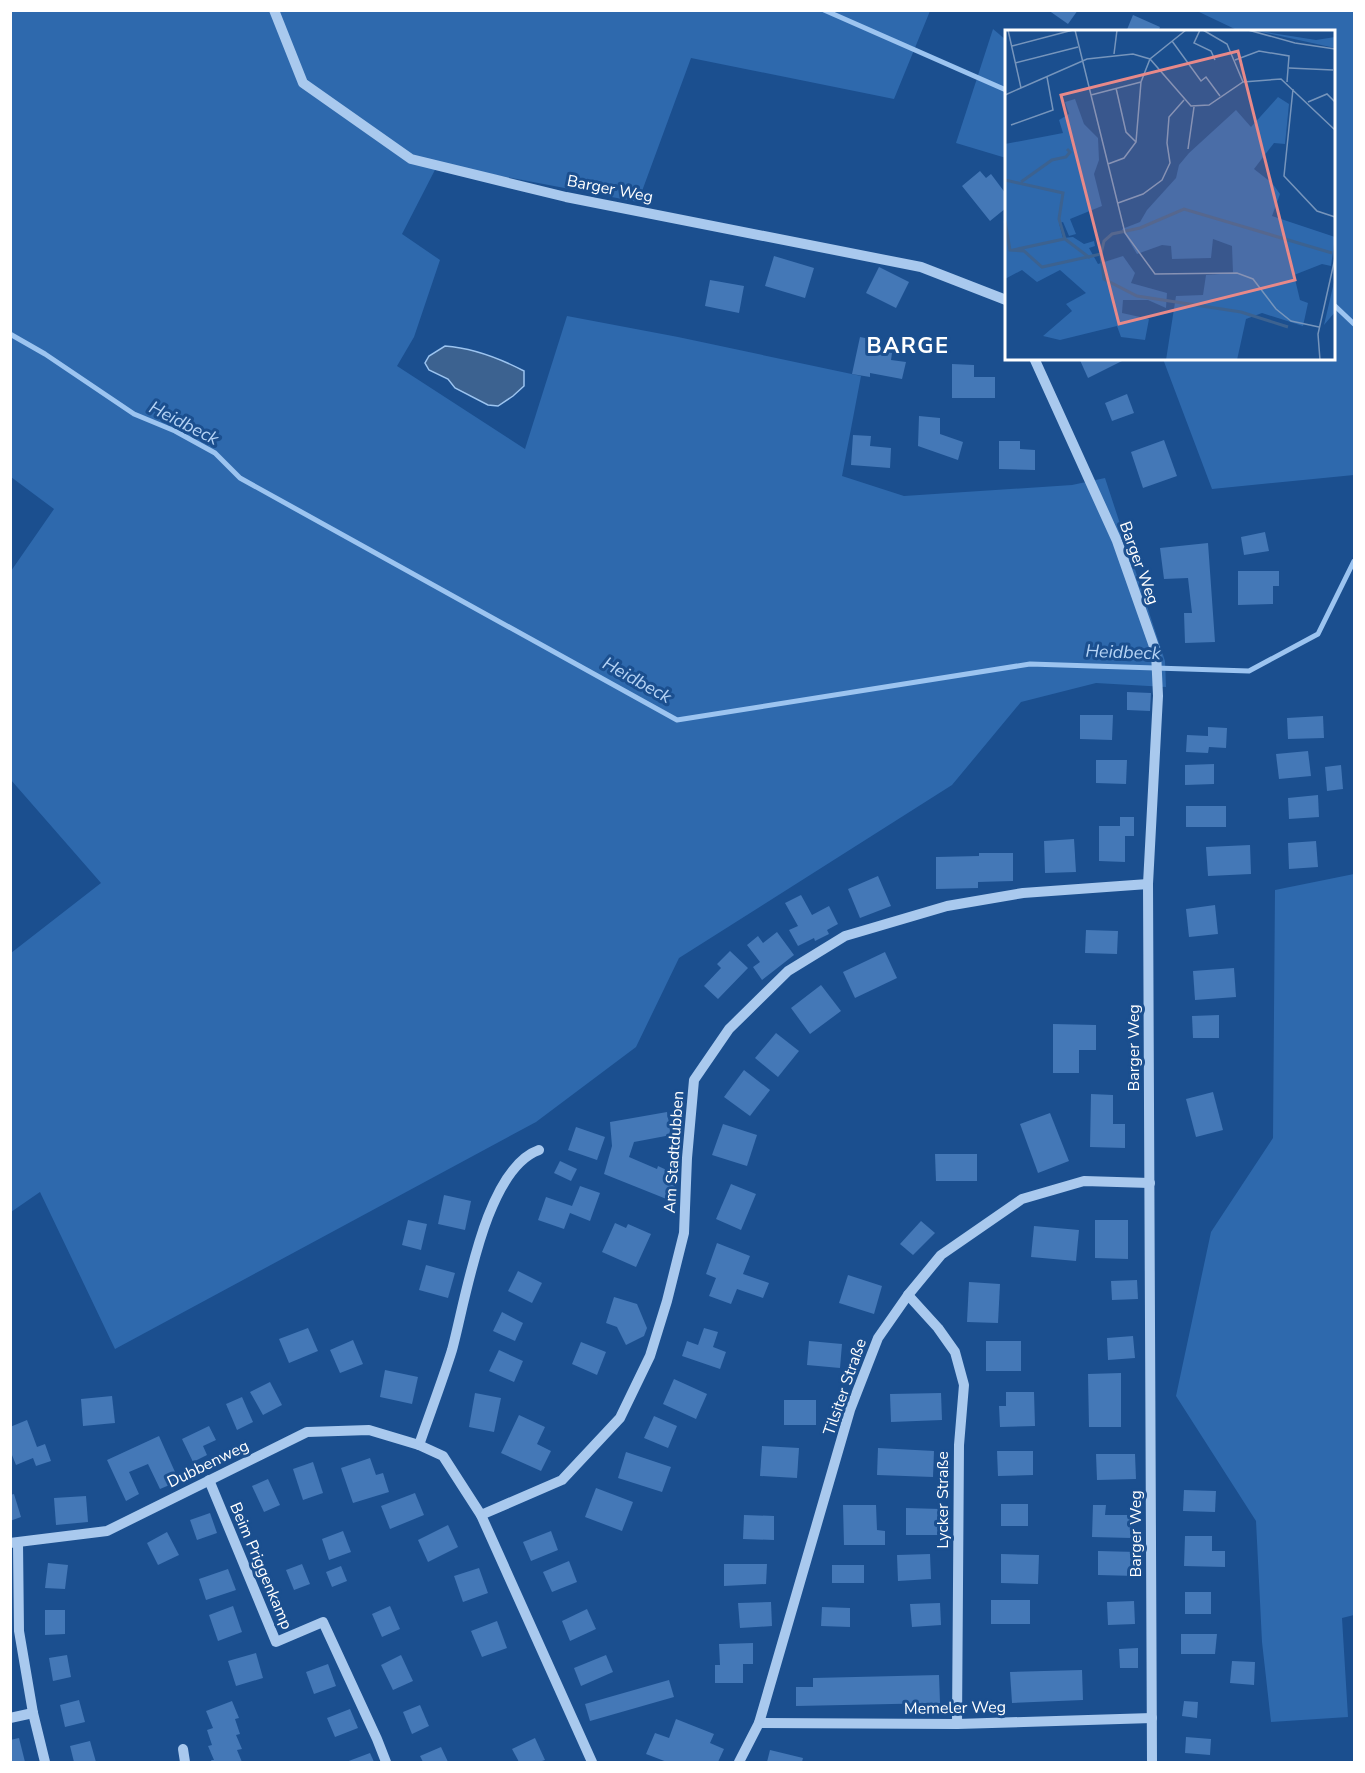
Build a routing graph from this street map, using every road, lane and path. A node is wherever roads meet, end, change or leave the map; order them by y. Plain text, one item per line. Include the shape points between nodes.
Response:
1 (274, 10) edge
2 (1005, 300) edge
3 (1035, 360) edge
4 (1148, 884) junction
5 (539, 1150) dead end
6 (1150, 1183) junction
7 (908, 1295) junction
8 (418, 1445) junction
9 (209, 1480) junction
10 (481, 1515) junction
11 (14, 1543) edge
12 (33, 1713) junction
13 (10, 1718) edge
14 (1152, 1718) junction
15 (759, 1723) junction
16 (957, 1725) junction
17 (183, 1749) dead end
18 (45, 1762) edge
19 (185, 1762) edge
20 (386, 1762) edge
21 (592, 1762) edge
22 (739, 1762) edge
23 (1152, 1762) edge

1 - 2 street, Barger Weg via 303,83 411,159 566,196 921,267
3 - 4 street, Barger Weg via 1117,541 1156,652 1158,696
4 - 6 street, Barger Weg
4 - 10 street, Am Stadtdubben via 1023,893 947,906 845,936 788,970 729,1029 694,1080 684,1233 650,1356 620,1418 562,1480
5 - 8 street via 529,1153 507,1176 484,1224 451,1351
6 - 7 street, Tilsiter Straße via 1084,1181 1022,1199 941,1254
6 - 14 street, Barger Weg
7 - 15 street, Tilsiter Straße via 878,1338 850,1410
7 - 16 street, Lycker Straße via 955,1352 964,1385 959,1445
8 - 9 street, Dubbenweg via 369,1430 307,1432
8 - 10 street, Dubbenweg via 443,1456
9 - 11 street, Dubbenweg via 107,1530
9 - 20 street, Beim Priggenkamp via 276,1642 322,1622
10 - 21 street, Dubbenweg
11 - 12 street via 19,1631
12 - 13 street
12 - 18 street
14 - 16 street, Memeler Weg
14 - 23 street, Barger Weg
15 - 16 street, Memeler Weg
15 - 22 street, Tilsiter Straße
17 - 19 street

